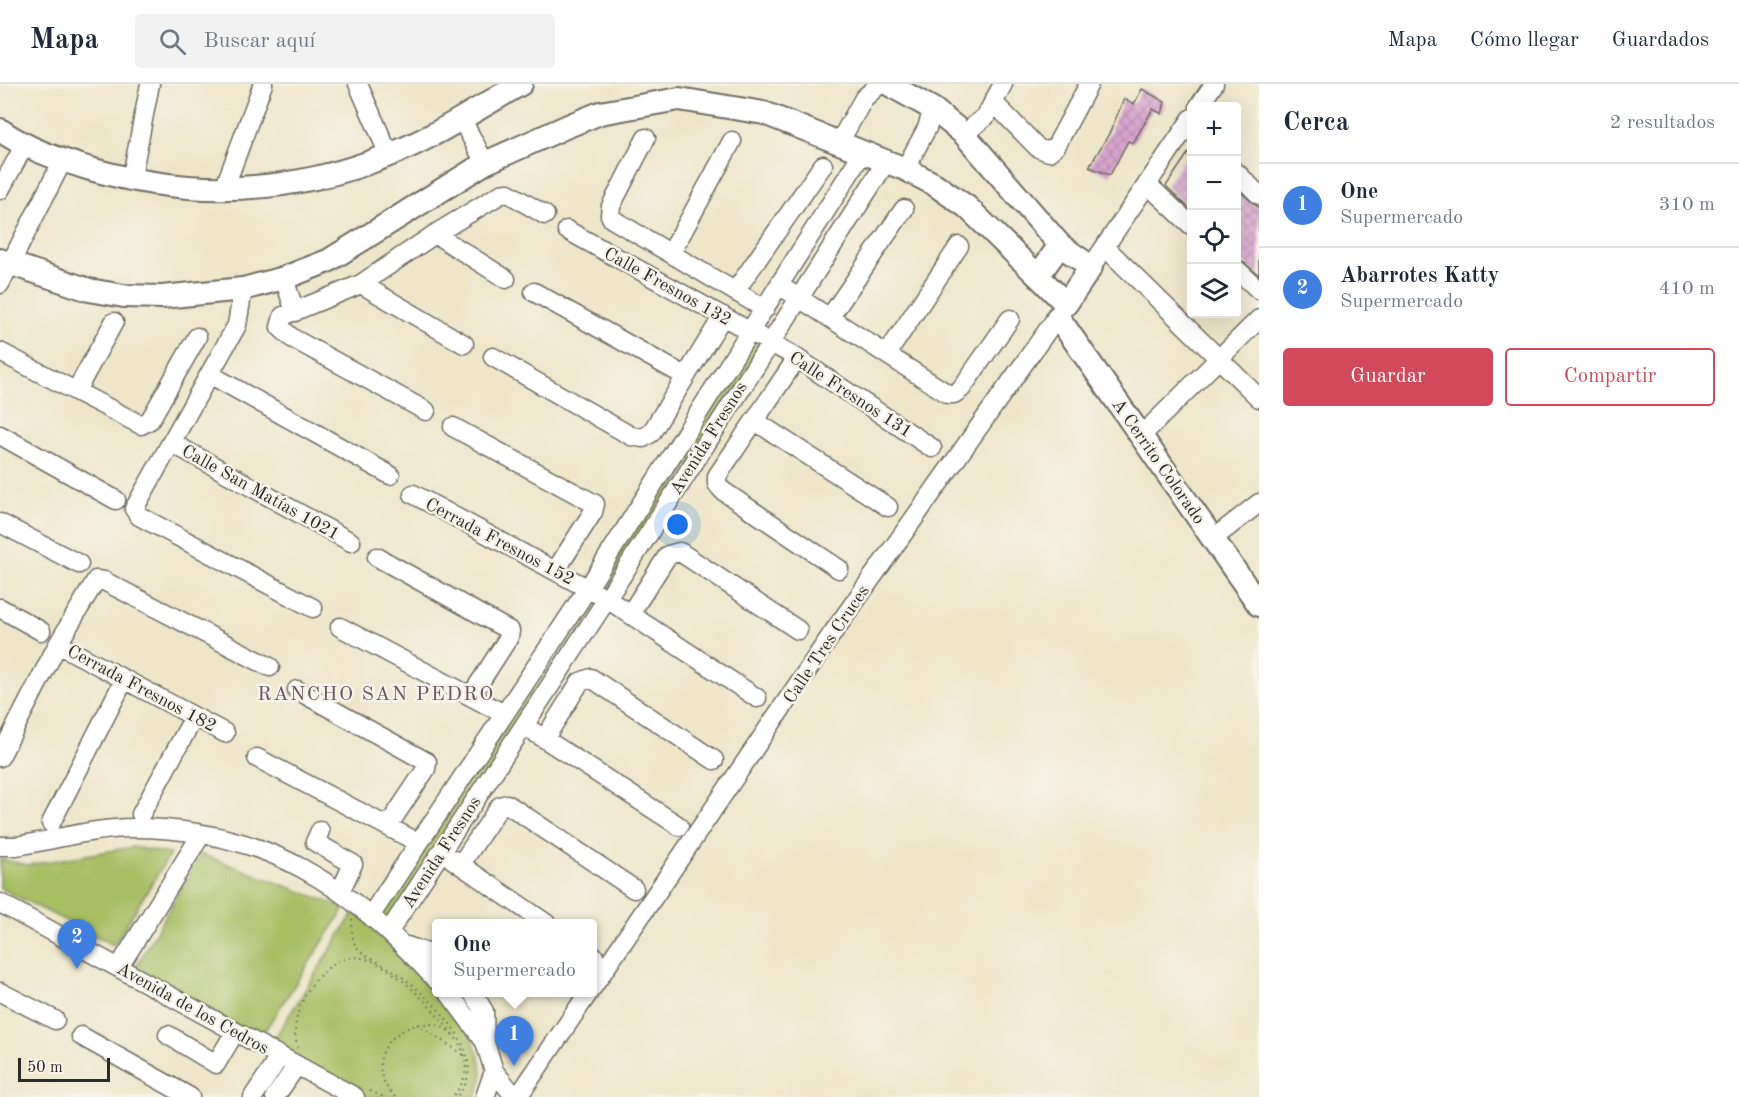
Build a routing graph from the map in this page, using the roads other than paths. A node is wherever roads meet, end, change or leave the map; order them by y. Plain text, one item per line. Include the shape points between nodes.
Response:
1 (150, 84) edge
2 (263, 84) edge
3 (358, 84) edge
4 (521, 84) edge
5 (880, 84) edge
6 (888, 84) edge
7 (1003, 84) edge
8 (1089, 84) edge
9 (1214, 84) edge
10 (993, 102) junction
11 (1202, 102) edge
12 (933, 109) junction
13 (461, 118) junction
14 (1187, 127) edge
15 (0, 130) edge
16 (964, 134) junction
17 (646, 138) dead end
18 (732, 141) dead end
19 (840, 141) junction
20 (24, 146) junction
21 (863, 152) junction
22 (389, 155) junction
23 (63, 160) junction
24 (485, 163) junction
25 (823, 165) dead end
26 (895, 165) junction
27 (1241, 177) edge
28 (131, 181) junction
29 (1147, 184) junction
30 (224, 189) junction
31 (0, 190) edge
32 (1259, 195) edge
33 (904, 209) dead end
34 (545, 215) dead end
35 (1187, 222) edge
36 (567, 230) dead end
37 (435, 234) junction
38 (1060, 245) junction
39 (959, 246) dead end
40 (1105, 247) junction
41 (671, 253) junction
42 (1090, 267) junction
43 (3, 270) edge
44 (1241, 274) edge
45 (1038, 276) junction
46 (284, 278) junction
47 (506, 279) dead end
48 (361, 284) junction
49 (779, 286) junction
50 (243, 289) junction
51 (736, 290) junction
52 (1259, 290) edge
53 (534, 292) dead end
54 (798, 297) junction
55 (765, 309) junction
56 (1062, 310) junction
57 (295, 312) junction
58 (723, 316) junction
59 (830, 316) junction
60 (1010, 319) dead end
61 (1259, 319) edge
62 (114, 322) dead end
63 (750, 330) junction
64 (196, 337) dead end
65 (769, 341) junction
66 (464, 344) dead end
67 (0, 352) edge
68 (887, 354) junction
69 (493, 357) dead end
70 (1219, 357) junction
71 (797, 358) junction
72 (211, 375) junction
73 (685, 376) junction
74 (76, 391) junction
75 (1259, 398) edge
76 (426, 411) dead end
77 (755, 421) junction
78 (453, 427) dead end
79 (0, 435) edge
80 (1142, 435) junction
81 (172, 443) junction
82 (932, 447) dead end
83 (390, 475) dead end
84 (413, 494) dead end
85 (116, 500) dead end
86 (1259, 503) edge
87 (888, 507) dead end
88 (0, 523) edge
89 (1214, 538) junction
90 (351, 542) dead end
91 (376, 557) dead end
92 (79, 564) dead end
93 (840, 569) dead end
94 (556, 570) junction
95 (588, 588) junction
96 (607, 599) junction
97 (1259, 605) edge
98 (0, 608) edge
99 (313, 608) dead end
100 (630, 614) junction
101 (340, 627) dead end
102 (798, 630) dead end
103 (41, 631) dead end
104 (58, 644) junction
105 (270, 667) dead end
106 (124, 680) junction
107 (297, 690) dead end
108 (471, 696) junction
109 (757, 698) dead end
110 (504, 714) junction
111 (194, 717) junction
112 (524, 725) junction
113 (225, 733) dead end
114 (545, 738) junction
115 (0, 758) edge
116 (257, 758) dead end
117 (714, 760) dead end
118 (472, 762) junction
119 (492, 774) junction
120 (141, 814) dead end
121 (51, 822) dead end
122 (388, 826) junction
123 (678, 826) dead end
124 (201, 835) junction
125 (315, 841) dead end
126 (419, 843) junction
127 (0, 846) edge
128 (441, 852) junction
129 (462, 864) junction
130 (634, 889) dead end
131 (339, 892) junction
132 (0, 903) edge
133 (364, 909) junction
134 (541, 919) edge
135 (390, 930) junction
136 (404, 944) junction
137 (432, 954) edge
138 (119, 967) junction
139 (432, 976) edge
140 (597, 981) edge
141 (0, 992) edge
142 (451, 997) edge
143 (475, 997) edge
144 (586, 997) edge
145 (55, 1020) dead end
146 (236, 1032) junction
147 (168, 1035) dead end
148 (81, 1036) dead end
149 (485, 1042) junction
150 (280, 1056) junction
151 (298, 1058) junction
152 (494, 1071) junction
153 (361, 1094) edge
154 (190, 1097) edge
155 (253, 1097) edge
156 (275, 1097) edge
157 (485, 1097) edge
158 (516, 1097) edge

1 - 28 street
2 - 30 street
3 - 22 street
4 - 13 main road
5 - 19 street via 864,98
6 - 12 main road
7 - 10 street
8 - 10 street via 1049,152 1038,148
9 - 11 street
10 - 16 street via 986,116
12 - 16 main road
12 - 26 street, Avenida Fresnos via 927,128
13 - 22 main road
13 - 24 street
14 - 29 street
15 - 20 main road
16 - 38 main road
17 - 41 street via 610,215
18 - 41 street
19 - 21 main road, A Cerrito Colorado
19 - 24 main road, A Cerrito Colorado via 764,113 679,99 600,113
20 - 23 main road
20 - 31 street
21 - 26 main road, A Cerrito Colorado
21 - 49 street, Avenida Fresnos
22 - 30 main road via 297,183
23 - 28 main road
23 - 43 street
24 - 46 main road, A Cerrito Colorado via 328,261
25 - 51 street
26 - 45 main road, A Cerrito Colorado via 934,184 967,207
26 - 54 street, Avenida Fresnos
27 - 32 street
28 - 30 main road
29 - 35 street
29 - 40 street
33 - 59 street
34 - 37 street via 505,193
36 - 58 street, Calle Fresnos 132
37 - 47 street
37 - 48 street
38 - 42 main road
38 - 45 main road
39 - 68 street
40 - 42 street
40 - 70 street
41 - 51 street
42 - 56 main road
43 - 50 main road, A Cerrito Colorado via 124,296 162,297
44 - 52 street
45 - 56 main road, A Cerrito Colorado
46 - 50 main road, A Cerrito Colorado
46 - 57 street
48 - 57 street
48 - 66 street
49 - 54 street
49 - 55 street, Avenida Fresnos
50 - 72 street via 237,325
51 - 55 street
53 - 73 street
54 - 59 street
54 - 65 street, Avenida Fresnos
55 - 63 street, Avenida Fresnos
56 - 80 main road, A Cerrito Colorado
56 - 140 street, Calle Tres Cruces via 832,634
57 - 76 street via 283,316 280,327 292,338
58 - 63 street, Calle Fresnos 132
58 - 73 street
59 - 68 street
60 - 68 street via 962,389 954,394 944,392
61 - 70 street
62 - 74 street
63 - 65 street, Calle Fresnos 132
63 - 95 street, Avenida Fresnos
64 - 74 street via 144,425
65 - 71 street, Calle Fresnos 131
65 - 96 street, Avenida Fresnos
67 - 74 street
69 - 73 street via 637,438 651,433
70 - 75 street
70 - 80 street
71 - 77 street
71 - 82 street, Calle Fresnos 131
72 - 81 street
72 - 83 street
77 - 87 street
77 - 93 street via 717,476 717,484
78 - 94 street via 595,504
79 - 85 street
80 - 89 main road, A Cerrito Colorado
81 - 90 street, Calle San Matías 1021
81 - 99 street via 134,505 135,513
84 - 94 street, Cerrada Fresnos 152
86 - 89 street
88 - 92 street
89 - 97 main road, A Cerrito Colorado
91 - 108 street via 510,631
94 - 95 street, Cerrada Fresnos 152
95 - 96 street, Cerrada Fresnos 152
95 - 110 street, Avenida Fresnos
96 - 100 street, Cerrada Fresnos 152
96 - 112 street, Avenida Fresnos
98 - 103 street
100 - 102 street via 668,555 675,551
100 - 109 street, Cerrada Fresnos 152
101 - 108 street
104 - 105 street via 92,584 99,579
104 - 106 street, Cerrada Fresnos 182
104 - 115 street
106 - 111 street, Cerrada Fresnos 182
106 - 121 street
107 - 122 street via 427,762
108 - 110 street
110 - 118 street, Avenida Fresnos
111 - 113 street, Cerrada Fresnos 182
111 - 120 street
112 - 114 street
112 - 119 street, Avenida Fresnos
114 - 117 street via 580,682 591,678
114 - 123 street
116 - 122 street
118 - 119 street
118 - 126 street, Avenida Fresnos
119 - 128 street, Avenida Fresnos
122 - 126 street
124 - 127 street via 117,829
124 - 131 street via 278,855
124 - 138 street
125 - 131 street via 353,864
126 - 133 street, Avenida Fresnos
128 - 129 street
128 - 135 street, Avenida Fresnos
129 - 130 street via 500,806 507,804
129 - 134 street
131 - 133 street
132 - 138 street, Avenida de los Cedros
133 - 135 street
135 - 136 street
136 - 137 street
136 - 139 street
138 - 146 street, Avenida de los Cedros
141 - 145 street
142 - 149 street
143 - 149 street via 484,1011
144 - 158 street
146 - 147 street via 216,1064
146 - 150 street, Avenida de los Cedros
148 - 154 street
149 - 152 street
150 - 151 street, Avenida de los Cedros
150 - 155 street
151 - 153 street, Avenida de los Cedros
151 - 156 street
152 - 157 street
152 - 158 street

